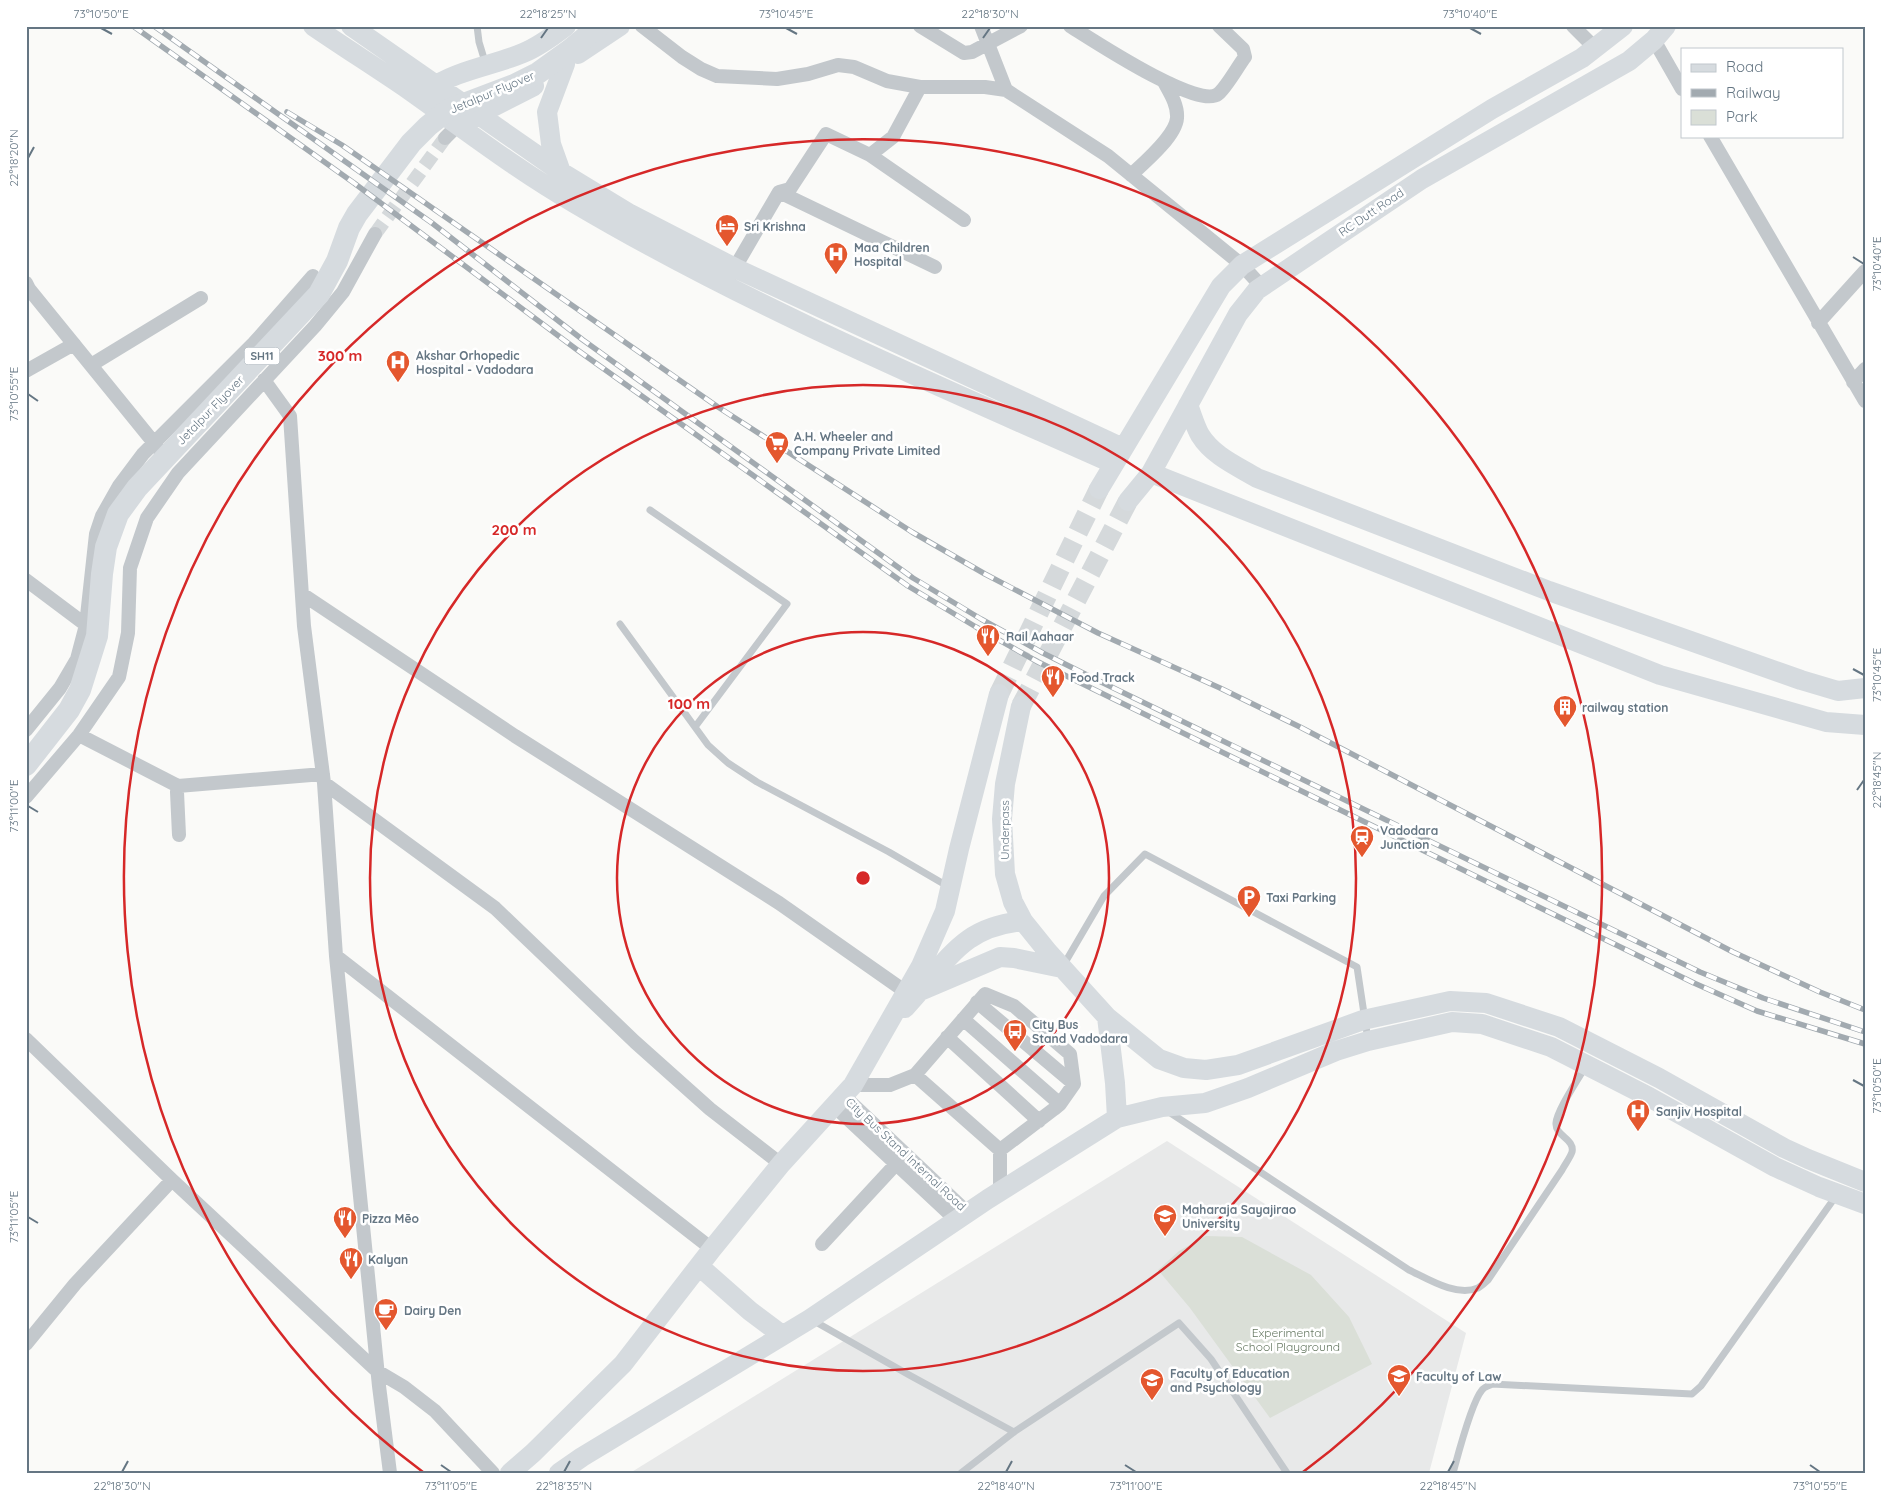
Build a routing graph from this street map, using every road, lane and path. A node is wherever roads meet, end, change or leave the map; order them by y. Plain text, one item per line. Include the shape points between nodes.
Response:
1 (313, 26) edge
2 (351, 26) edge
3 (477, 26) edge
4 (566, 26) edge
5 (599, 26) edge
6 (620, 26) edge
7 (642, 26) edge
8 (920, 26) edge
9 (981, 26) edge
10 (1021, 26) edge
11 (1070, 26) edge
12 (1218, 26) edge
13 (1573, 26) edge
14 (1624, 26) edge
15 (1660, 33) edge
16 (989, 44) junction
17 (1595, 48) junction
18 (564, 64) junction
19 (486, 65) junction
20 (1164, 82) junction
21 (436, 84) junction
22 (1681, 86) edge
23 (920, 87) junction
24 (1006, 90) junction
25 (418, 97) junction
26 (478, 114) junction
27 (451, 132) junction
28 (1711, 138) edge
29 (870, 155) junction
30 (561, 172) junction
31 (1131, 175) junction
32 (779, 192) junction
33 (964, 220) dead end
34 (375, 234) tunnel mouth
35 (1242, 265) junction
36 (935, 267) dead end
37 (1865, 271) edge
38 (313, 276) dead end
39 (730, 277) junction
40 (26, 283) edge
41 (1262, 287) junction
42 (201, 298) dead end
43 (1818, 324) junction
44 (74, 344) junction
45 (940, 364) junction
46 (92, 365) junction
47 (1865, 369) edge
48 (26, 371) edge
49 (264, 380) junction
50 (932, 382) junction
51 (1853, 382) junction
52 (1865, 401) edge
53 (1188, 405) junction
54 (154, 442) junction
55 (1119, 456) junction
56 (178, 473) junction
57 (1151, 473) junction
58 (1099, 489) tunnel mouth
59 (1128, 501) tunnel mouth
60 (650, 510) dead end
61 (26, 580) edge
62 (302, 594) junction
63 (620, 624) dead end
64 (86, 625) junction
65 (1865, 688) edge
66 (999, 694) tunnel mouth
67 (1021, 706) tunnel mouth
68 (1865, 725) edge
69 (695, 727) junction
70 (26, 730) edge
71 (79, 735) junction
72 (26, 765) edge
73 (324, 779) junction
74 (178, 786) junction
75 (26, 797) edge
76 (179, 834) dead end
77 (950, 888) junction
78 (1024, 921) junction
79 (336, 956) junction
80 (1062, 968) junction
81 (913, 992) junction
82 (977, 1002) junction
83 (1106, 1017) junction
84 (963, 1019) junction
85 (1365, 1020) junction
86 (947, 1037) junction
87 (26, 1039) edge
88 (1368, 1041) junction
89 (1586, 1065) junction
90 (915, 1075) junction
91 (1074, 1084) junction
92 (843, 1095) junction
93 (1060, 1104) junction
94 (1162, 1107) junction
95 (1116, 1118) junction
96 (1039, 1121) junction
97 (1000, 1150) junction
98 (782, 1164) junction
99 (896, 1164) junction
100 (172, 1180) junction
101 (1865, 1182) edge
102 (1000, 1191) junction
103 (1837, 1194) junction
104 (1865, 1204) edge
105 (962, 1217) junction
106 (822, 1244) dead end
107 (712, 1249) junction
108 (699, 1266) junction
109 (810, 1319) junction
110 (782, 1335) junction
111 (26, 1344) edge
112 (377, 1371) junction
113 (1014, 1432) junction
114 (390, 1473) edge
115 (493, 1473) edge
116 (510, 1473) edge
117 (559, 1473) edge
118 (961, 1473) edge
119 (1287, 1473) edge
120 (1453, 1473) edge

1 - 25 main road
2 - 21 main road
3 - 19 lane
4 - 19 main road via 523,53
5 - 72 main road, Jetalpur Flyover / SH11 via 538,74 448,110 428,126 411,143 357,214 338,261 304,313 137,488 118,514 106,546 97,636 80,690 69,710
6 - 18 main road
7 - 23 street via 682,57 717,76 777,79 838,65 854,67 887,81
8 - 16 street via 964,53
9 - 16 street
10 - 16 street
11 - 20 street
12 - 20 street via 1243,49 1245,57 1217,95 1208,97
13 - 17 street
14 - 17 main road, RC Dutt Road
15 - 22 street
15 - 41 main road, RC Dutt Road via 1629,61 1416,182
16 - 24 street
17 - 35 main road, RC Dutt Road
18 - 26 main road via 532,88
18 - 30 main road via 547,112 551,144
19 - 21 main road
20 - 31 street via 1174,100 1175,128
21 - 25 main road
21 - 26 main road
23 - 24 street
23 - 29 street via 893,137
24 - 31 street via 1108,156
25 - 27 main road
26 - 27 main road
26 - 30 main road
27 - 39 main road via 575,204
28 - 43 street
29 - 32 street via 826,134 790,189
29 - 33 street
30 - 39 main road
31 - 35 street
32 - 36 street
32 - 39 street
34 - 49 street via 342,292
35 - 41 street
35 - 55 main road, RC Dutt Road via 1221,286
37 - 43 street
38 - 54 street via 254,343
39 - 45 main road
39 - 50 main road
40 - 44 street
41 - 53 main road, RC Dutt Road via 1238,314
42 - 46 street
43 - 51 street
44 - 46 street
44 - 48 street
45 - 50 main road
45 - 55 main road
46 - 54 street
47 - 51 street
49 - 56 street
49 - 62 street via 290,416
50 - 55 main road
51 - 52 street
53 - 57 main road, RC Dutt Road
53 - 65 main road via 1200,434 1210,447 1257,478 1549,591 1821,687 1838,691
54 - 56 street
54 - 64 street via 119,486 102,516 96,534
55 - 58 main road
56 - 71 street via 146,518 130,568 128,633 119,677
57 - 59 main road
57 - 68 main road via 1660,675 1826,722
60 - 69 lane via 787,604
61 - 64 street
62 - 73 street
62 - 81 street via 515,736
63 - 69 lane
64 - 70 street via 78,659 60,688
66 - 77 main road
67 - 78 main road, Underpass via 1005,784 1002,819 1005,874 1013,902
69 - 77 lane via 708,745 757,782 890,852
71 - 74 street
71 - 75 street
73 - 74 street
73 - 79 street
73 - 98 street via 495,908 710,1109
74 - 76 street
77 - 81 main road via 945,911
78 - 80 main road, Underpass
78 - 81 main road via 1004,923 978,933 954,950
79 - 107 street
79 - 112 street
80 - 81 main road via 1000,957
80 - 83 main road, Underpass
80 - 85 lane via 1104,896 1145,854 1357,967
81 - 92 main road
82 - 84 street
82 - 91 street
82 - 91 street via 985,994 1014,1006 1070,1054
83 - 85 main road, Underpass via 1159,1059 1184,1068 1206,1070 1238,1065
83 - 95 main road
84 - 86 street
84 - 93 street
85 - 88 lane
85 - 101 main road, Underpass via 1450,1000 1486,1003 1535,1018 1659,1078 1808,1160
86 - 90 street
86 - 96 street
87 - 100 street
88 - 89 main road via 1466,1021 1551,1046
88 - 94 main road via 1205,1103
89 - 94 lane via 1556,1124 1558,1132 1572,1147 1572,1153 1488,1280 1478,1288 1464,1290 1434,1282 1409,1270
89 - 103 main road via 1775,1166
90 - 92 street via 890,1085
90 - 97 street
91 - 93 street
92 - 98 main road
92 - 99 street, City Bus Stand Internal Road
92 - 105 street, City Bus Stand Internal Road
93 - 96 street
94 - 95 main road
95 - 102 main road
96 - 97 street
97 - 102 street
98 - 107 main road
99 - 105 street, City Bus Stand Internal Road
99 - 106 street
100 - 111 street via 75,1284
100 - 112 street
102 - 105 main road
103 - 104 main road
103 - 120 lane via 1701,1386 1692,1394 1492,1384 1482,1389 1475,1403
105 - 109 main road
107 - 108 main road
108 - 110 main road
108 - 116 main road via 623,1364
109 - 110 main road
109 - 113 lane
110 - 117 main road
112 - 114 street
112 - 115 street via 429,1406
113 - 118 lane
113 - 119 lane via 1179,1323 1211,1359

